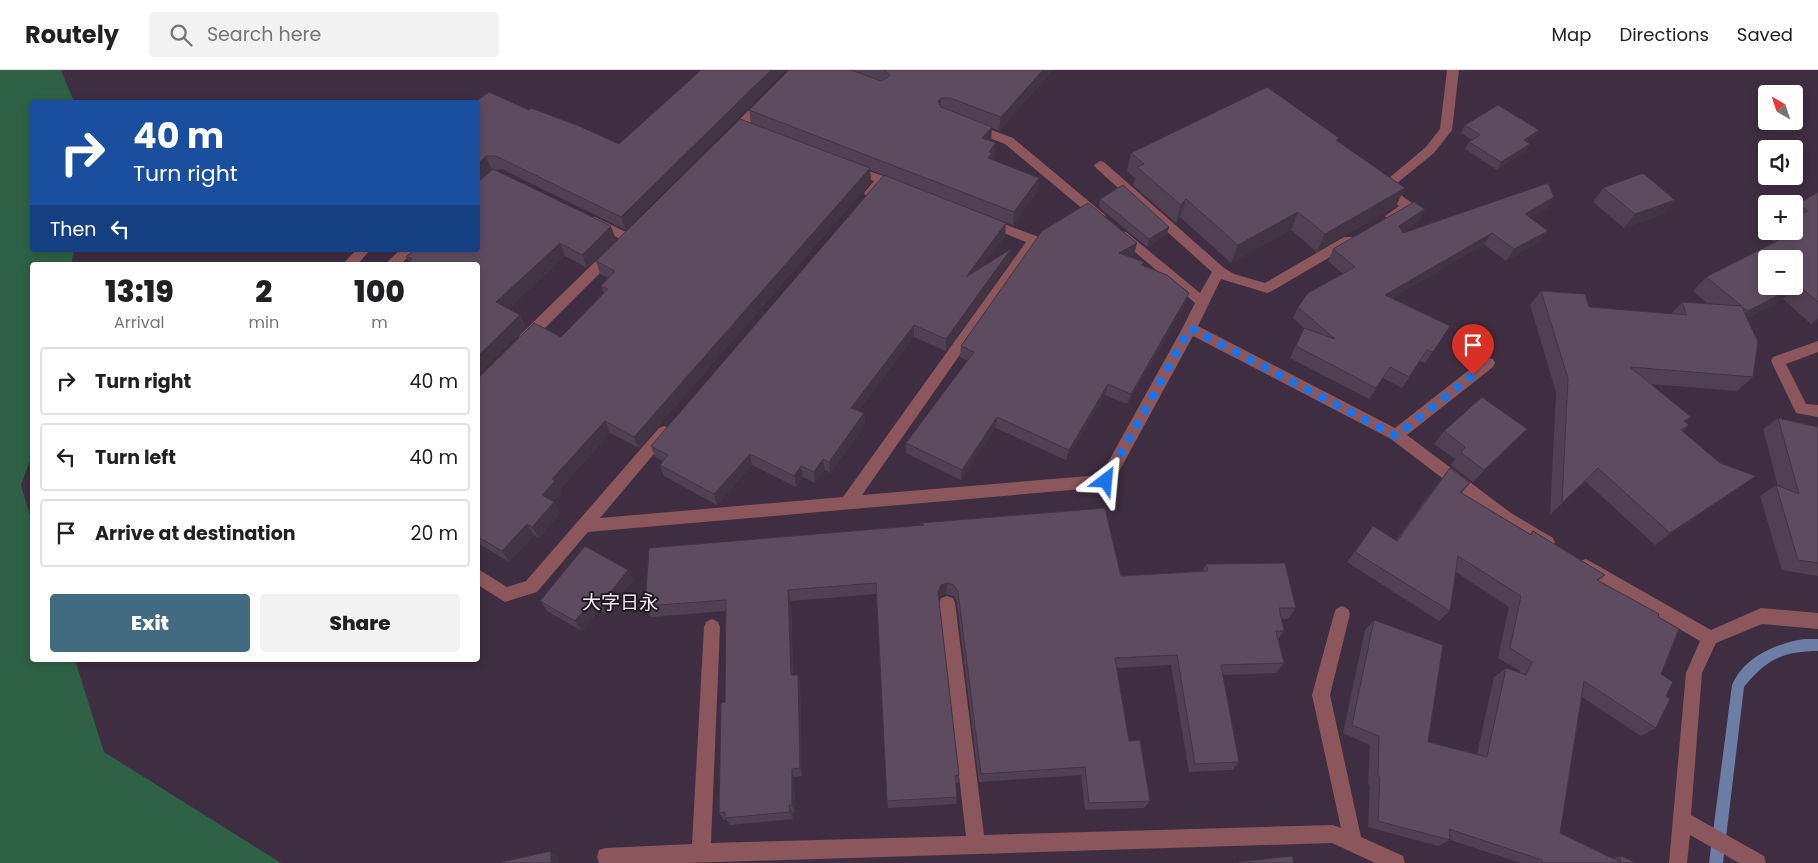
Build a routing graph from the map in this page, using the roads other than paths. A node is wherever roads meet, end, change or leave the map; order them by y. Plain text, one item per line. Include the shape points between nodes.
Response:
1 (1453, 70) edge
2 (775, 91) edge
3 (964, 123) edge
4 (740, 125) junction
5 (758, 132) edge
6 (719, 146) edge
7 (838, 163) edge
8 (1100, 165) dead end
9 (862, 202) edge
10 (971, 215) edge
11 (584, 216) edge
12 (649, 216) edge
13 (1383, 221) edge
14 (1358, 235) edge
15 (628, 238) junction
16 (362, 252) edge
17 (407, 252) edge
18 (352, 262) edge
19 (395, 262) edge
20 (1219, 271) junction
21 (1202, 302) junction
22 (1190, 328) junction
23 (1818, 346) edge
24 (512, 352) edge
25 (1488, 363) dead end
26 (1818, 411) edge
27 (674, 421) edge
28 (1396, 436) junction
29 (848, 504) junction
30 (584, 526) junction
31 (480, 577) edge
32 (947, 603) edge
33 (1342, 614) dead end
34 (1818, 621) edge
35 (712, 627) dead end
36 (1710, 638) junction
37 (1682, 820) junction
38 (1353, 842) junction
39 (976, 845) junction
40 (701, 853) junction
41 (606, 858) dead end
42 (1396, 863) edge
43 (1678, 863) edge
44 (1757, 863) edge

1 - 13 street via 1446,130 1430,150 1379,185 1408,206
2 - 4 street
3 - 21 street via 1009,141
4 - 5 street
4 - 6 street
7 - 9 street via 886,182
8 - 20 street
10 - 29 street via 1034,240
11 - 15 street
12 - 15 street
14 - 20 street via 1267,288 1230,278
15 - 24 street
16 - 18 street
17 - 19 street
20 - 21 street
21 - 22 street
22 - 28 street
22 - 29 street via 1106,481
23 - 26 street via 1778,361 1801,409
25 - 28 street
27 - 30 street
28 - 36 street via 1506,518
29 - 30 street
30 - 31 street via 531,587 505,595
32 - 39 street
33 - 38 street via 1321,695
34 - 36 street via 1761,616
35 - 40 street
36 - 37 street via 1694,673
37 - 43 street
37 - 44 street
38 - 39 street via 1333,834
38 - 42 street
39 - 40 street
40 - 41 street

